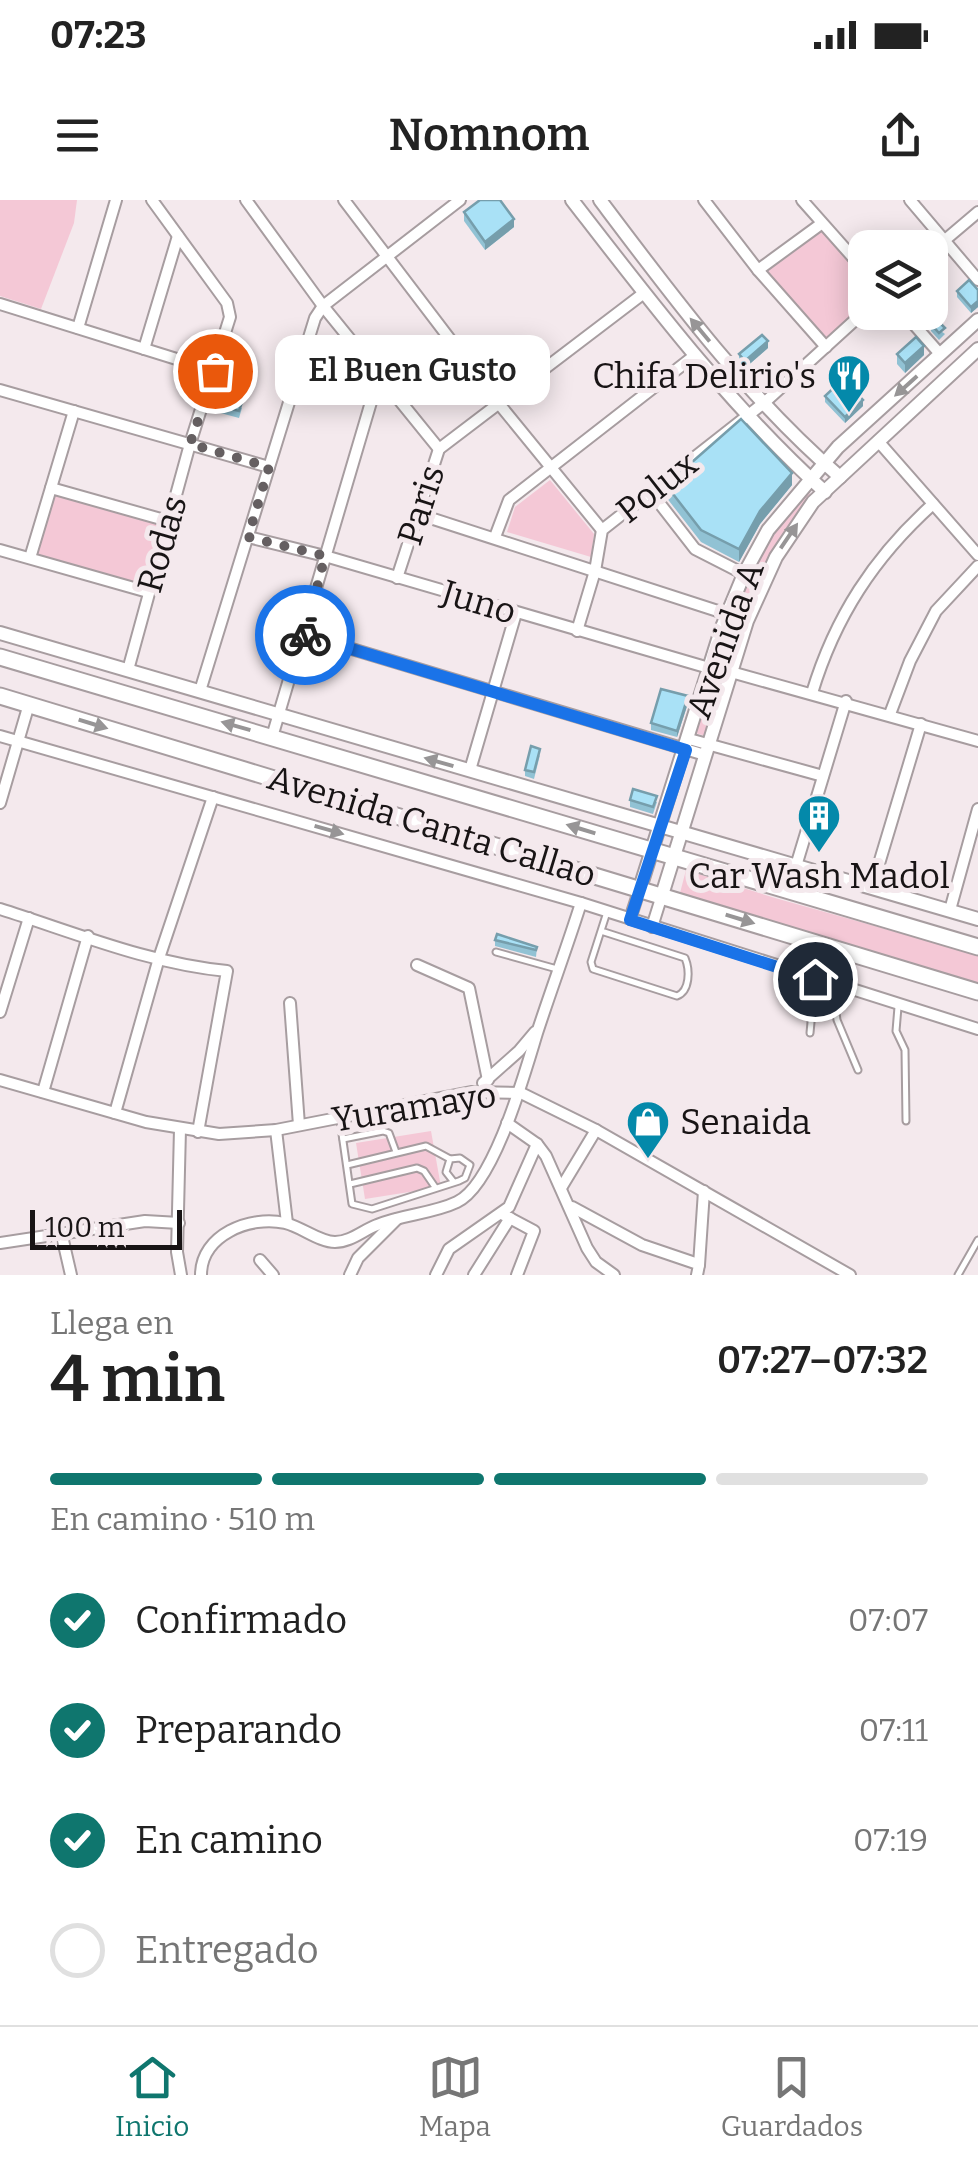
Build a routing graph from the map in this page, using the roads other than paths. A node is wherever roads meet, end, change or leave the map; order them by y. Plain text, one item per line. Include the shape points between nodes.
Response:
1 (116, 200) edge
2 (152, 200) edge
3 (246, 200) edge
4 (344, 200) edge
5 (460, 200) edge
6 (572, 200) edge
7 (600, 200) edge
8 (704, 200) edge
9 (802, 200) edge
10 (910, 200) edge
11 (978, 212) edge
12 (820, 224) junction
13 (936, 230) edge
14 (178, 236) junction
15 (948, 237) edge
16 (948, 244) edge
17 (848, 254) edge
18 (386, 257) junction
19 (758, 270) junction
20 (978, 280) edge
21 (644, 293) junction
22 (0, 304) edge
23 (323, 306) junction
24 (978, 320) edge
25 (848, 327) edge
26 (78, 328) junction
27 (919, 330) edge
28 (826, 347) junction
29 (144, 349) junction
30 (978, 349) edge
31 (940, 354) junction
32 (694, 356) junction
33 (215, 371) junction
34 (378, 375) junction
35 (0, 390) edge
36 (766, 402) junction
37 (500, 405) junction
38 (74, 411) junction
39 (746, 417) junction
40 (878, 441) junction
41 (190, 444) junction
42 (439, 449) junction
43 (824, 463) junction
44 (269, 467) junction
45 (550, 467) junction
46 (840, 476) junction
47 (810, 478) junction
48 (51, 488) junction
49 (650, 491) junction
50 (824, 492) junction
51 (933, 504) junction
52 (418, 514) junction
53 (168, 522) junction
54 (602, 530) junction
55 (248, 537) junction
56 (495, 537) junction
57 (0, 550) edge
58 (978, 555) edge
59 (325, 556) junction
60 (30, 558) junction
61 (978, 566) edge
62 (595, 571) junction
63 (744, 574) junction
64 (397, 578) junction
65 (148, 592) junction
66 (516, 613) junction
67 (727, 614) junction
68 (577, 631) junction
69 (0, 633) edge
70 (302, 634) junction
71 (0, 657) edge
72 (709, 668) junction
73 (128, 670) junction
74 (731, 672) junction
75 (200, 691) junction
76 (492, 692) junction
77 (812, 693) junction
78 (0, 696) edge
79 (846, 702) junction
80 (29, 704) junction
81 (890, 714) junction
82 (278, 715) junction
83 (921, 724) junction
84 (0, 736) edge
85 (272, 737) junction
86 (978, 741) edge
87 (19, 742) junction
88 (687, 745) junction
89 (707, 750) junction
90 (470, 770) junction
91 (824, 776) junction
92 (214, 797) junction
93 (0, 803) edge
94 (978, 809) edge
95 (661, 826) junction
96 (681, 832) junction
97 (653, 851) junction
98 (674, 857) junction
99 (796, 866) junction
100 (872, 887) junction
101 (640, 888) junction
102 (662, 895) junction
103 (581, 903) junction
104 (0, 909) edge
105 (950, 910) junction
106 (606, 912) junction
107 (30, 918) junction
108 (978, 919) edge
109 (630, 920) junction
110 (652, 927) junction
111 (600, 931) junction
112 (88, 936) junction
113 (826, 945) junction
114 (978, 947) edge
115 (496, 952) dead end
116 (159, 958) junction
117 (417, 965) dead end
118 (560, 970) junction
119 (815, 979) junction
120 (832, 984) junction
121 (978, 992) edge
122 (290, 1003) dead end
123 (898, 1006) junction
124 (0, 1012) edge
125 (539, 1028) junction
126 (978, 1029) edge
127 (810, 1033) dead end
128 (858, 1070) dead end
129 (0, 1080) edge
130 (488, 1080) junction
131 (43, 1092) junction
132 (471, 1092) junction
133 (520, 1093) junction
134 (115, 1113) junction
135 (340, 1118) junction
136 (906, 1121) dead end
137 (507, 1123) junction
138 (299, 1125) junction
139 (180, 1129) junction
140 (276, 1130) junction
141 (596, 1130) junction
142 (198, 1132) junction
143 (343, 1139) junction
144 (537, 1144) junction
145 (397, 1153) junction
146 (450, 1160) junction
147 (347, 1165) junction
148 (453, 1181) junction
149 (350, 1184) junction
150 (434, 1187) junction
151 (560, 1188) junction
152 (704, 1191) junction
153 (571, 1206) junction
154 (506, 1216) junction
155 (398, 1218) junction
156 (178, 1222) junction
157 (287, 1223) junction
158 (62, 1236) junction
159 (978, 1240) edge
160 (0, 1243) edge
161 (260, 1260) dead end
162 (698, 1270) edge
163 (71, 1275) edge
164 (181, 1275) edge
165 (201, 1275) edge
166 (272, 1275) edge
167 (350, 1275) edge
168 (436, 1275) edge
169 (474, 1275) edge
170 (516, 1275) edge
171 (614, 1275) edge
172 (850, 1275) edge
173 (958, 1275) edge

1 - 26 street
2 - 14 street
3 - 23 street
4 - 18 street
5 - 18 street
6 - 21 street
36 -> 7 street via 681,307
8 - 19 street
9 - 12 street
10 - 13 street
11 - 15 street
12 - 17 street
12 - 19 street
14 - 29 street
14 - 33 street, Rodas via 227,303 230,317
16 - 20 street
18 - 23 street
18 - 37 street
19 - 28 street
21 - 32 street
21 - 37 street, Paris
22 - 26 street
23 - 34 street
23 - 44 street via 310,327
24 - 31 street, Avenida A
25 - 28 street, Polux
26 - 29 street
27 - 31 street
28 - 36 street, Polux
29 - 33 street
30 - 40 street, Avenida A
31 -> 43 street, Avenida A
32 - 39 street
32 - 45 street
33 - 41 street, Rodas
34 - 42 street
34 - 59 street
35 - 38 street
36 - 39 street, Polux
36 - 43 street
37 - 42 street, Paris
37 - 45 street
38 - 41 street
38 - 48 street
39 - 47 street
39 - 49 street, Polux
40 - 46 street, Avenida A
40 - 51 street
41 - 44 street
41 - 53 street, Rodas
42 - 52 street, Paris
43 - 46 street
43 - 47 street, Avenida A
44 - 55 street
45 - 54 street
45 - 56 street via 509,500
46 - 50 street, Avenida A
47 - 50 street
47 - 63 street, Avenida A via 768,530
48 - 53 street
48 - 60 street
49 - 54 street, Polux
49 - 63 street via 696,549
74 -> 50 street, Avenida A via 776,557
51 - 58 street
51 - 77 street via 858,588
52 - 56 street
52 - 64 street, Paris
53 - 65 street, Rodas
54 - 62 street, Polux
55 - 59 street, Juno
55 - 75 street
56 - 62 street
57 - 60 street
59 - 64 street, Juno
59 - 70 street
60 - 65 street
61 - 81 street via 936,611
62 - 67 street
62 - 68 street, Polux
63 - 67 street, Avenida A
64 - 66 street, Juno
65 - 73 street, Rodas
66 - 68 street, Juno
66 - 76 street
67 - 72 street, Avenida A
68 - 72 street, Juno
69 - 73 street, Avenida Canta Callao
70 - 76 street
70 - 82 street
85 -> 71 main road, Avenida Canta Callao
72 - 88 street, Avenida A
73 - 75 street, Avenida Canta Callao
74 - 77 street
74 - 89 street, Avenida A
75 - 82 street, Avenida Canta Callao
76 - 88 street
76 - 90 street
77 - 79 street
78 - 80 main road, Avenida Canta Callao
79 - 81 street
79 - 91 street
80 - 87 street
80 -> 101 main road, Avenida Canta Callao
81 - 83 street
82 - 85 street
90 -> 82 street, Avenida Canta Callao
83 - 86 street
83 - 100 street
84 - 87 street, Avenida Canta Callao
97 -> 85 main road, Avenida Canta Callao
87 - 92 street, Avenida Canta Callao
87 - 93 street
88 - 89 street
88 - 95 street, Avenida A
89 - 91 street
89 - 96 street, Avenida A
90 - 95 street, Avenida Canta Callao
91 - 99 street
92 -> 103 street, Avenida Canta Callao
92 - 116 street
94 - 105 street
95 - 96 street, Avenida Canta Callao
95 - 97 street, Avenida A
96 - 98 street, Avenida A
96 - 99 street, Avenida Canta Callao
97 - 98 main road, Avenida Canta Callao
97 - 101 street, Avenida A
98 - 102 street, Avenida A
98 - 114 main road, Avenida Canta Callao
99 - 100 street, Avenida Canta Callao
100 - 105 street, Avenida Canta Callao
101 - 102 main road, Avenida Canta Callao
101 - 109 street, Avenida A
102 - 110 street, Avenida A
102 -> 113 main road, Avenida Canta Callao
103 - 106 street, Avenida Canta Callao
103 - 118 street
104 - 107 street
105 - 108 street, Avenida Canta Callao
106 - 109 street, Avenida Canta Callao
106 - 111 lane
107 - 112 street
107 - 124 street
109 - 110 street, Avenida Canta Callao
110 - 119 street, Avenida Canta Callao
111 - 111 lane via 593,969 682,994 685,958
112 - 116 street
112 - 131 street
113 - 119 lane
113 - 121 main road, Avenida Canta Callao
115 - 118 lane
116 - 134 street
116 - 142 street via 226,970
117 - 130 street via 469,988
118 - 125 street
119 - 120 street, Avenida Canta Callao
119 - 127 lane
120 - 123 street, Avenida Canta Callao
120 - 128 lane
122 - 138 street
123 - 126 street, Avenida Canta Callao
123 - 136 lane
125 - 130 street
125 - 133 street
129 - 131 street, Yuramayo
130 - 132 street
131 - 134 street, Yuramayo
132 - 133 street, Yuramayo
132 - 135 street, Yuramayo
133 - 137 street
133 - 141 street, Yuramayo
134 - 139 street, Yuramayo
135 - 138 street, Yuramayo
135 - 143 lane
137 - 144 street
137 - 155 street via 476,1186 462,1200
138 - 140 street, Yuramayo
139 - 142 street, Yuramayo
139 - 156 street
140 - 142 street, Yuramayo
140 - 157 street
141 - 151 street
141 - 152 street, Yuramayo
143 - 145 lane via 390,1133
143 - 147 lane
144 - 151 street
144 - 154 street
145 - 146 lane via 426,1146
145 - 147 lane
146 - 148 lane via 446,1172
146 - 148 lane via 470,1165 465,1178
147 - 149 lane
148 - 150 lane
149 - 150 lane via 417,1168
149 - 150 lane via 352,1204 372,1209
151 - 153 street
152 - 162 street
152 - 172 street, Yuramayo
153 - 162 street
153 - 171 street via 591,1255
154 - 168 street via 449,1250
154 - 169 street
154 - 170 street via 534,1231
155 - 157 street via 334,1242
155 - 167 street
156 - 158 street
156 - 164 street
157 - 165 street via 254,1222 211,1243
158 - 160 street
158 - 163 street
159 - 173 lane
161 - 166 street

